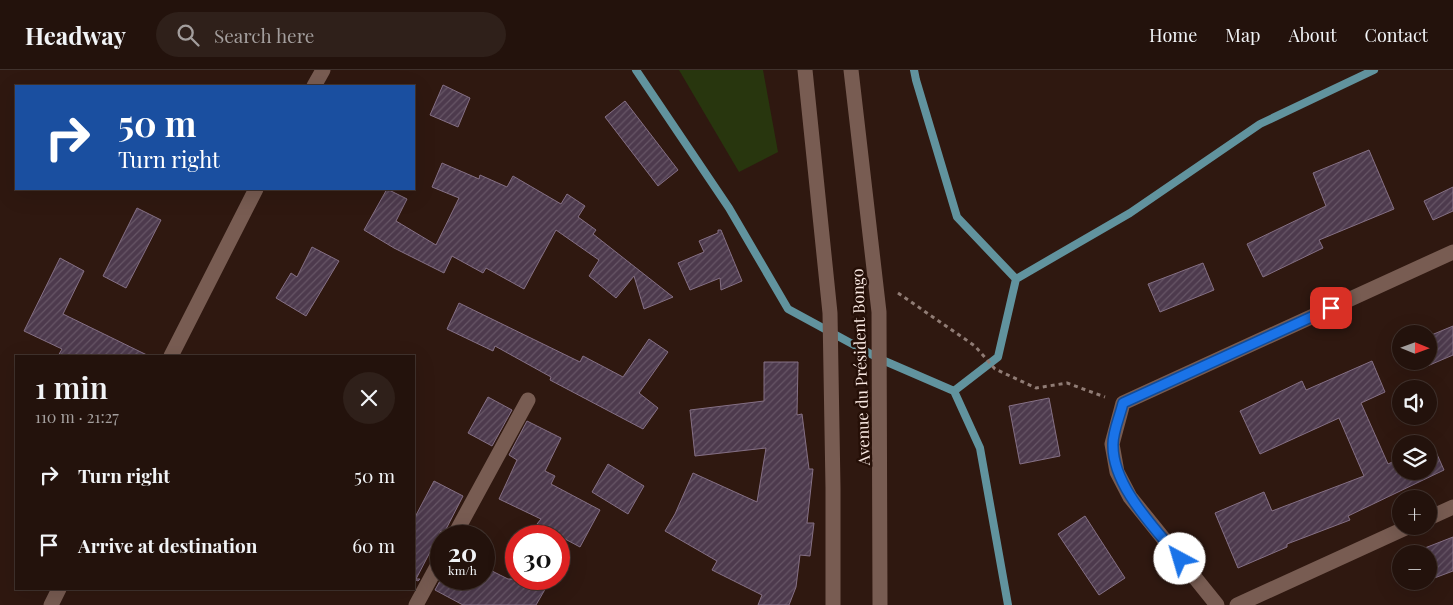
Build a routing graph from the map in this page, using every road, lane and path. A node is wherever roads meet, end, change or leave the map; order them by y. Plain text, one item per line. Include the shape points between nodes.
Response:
1 (323, 70) edge
2 (805, 70) edge
3 (851, 70) edge
4 (315, 85) edge
5 (255, 190) edge
6 (1453, 252) edge
7 (876, 279) junction
8 (172, 355) edge
9 (528, 400) dead end
10 (1123, 403) junction
11 (1453, 507) edge
12 (1437, 514) edge
13 (460, 525) edge
14 (1392, 534) edge
15 (430, 579) edge
16 (58, 590) edge
17 (51, 605) edge
18 (416, 605) edge
19 (833, 605) edge
20 (880, 605) edge
21 (1217, 605) edge
22 (1238, 605) edge

1 - 4 street
2 - 19 street, Avenue du Président Bongo via 830,313
3 - 7 street, Avenue du Président Bongo
5 - 8 street
6 - 10 street
7 - 10 path via 975,346 995,369 1036,388 1067,383
7 - 20 street, Avenue du Président Bongo via 880,377
9 - 13 street
10 - 21 street via 1112,444 1117,472 1130,497
11 - 12 street
14 - 22 street
15 - 18 street
16 - 17 street

